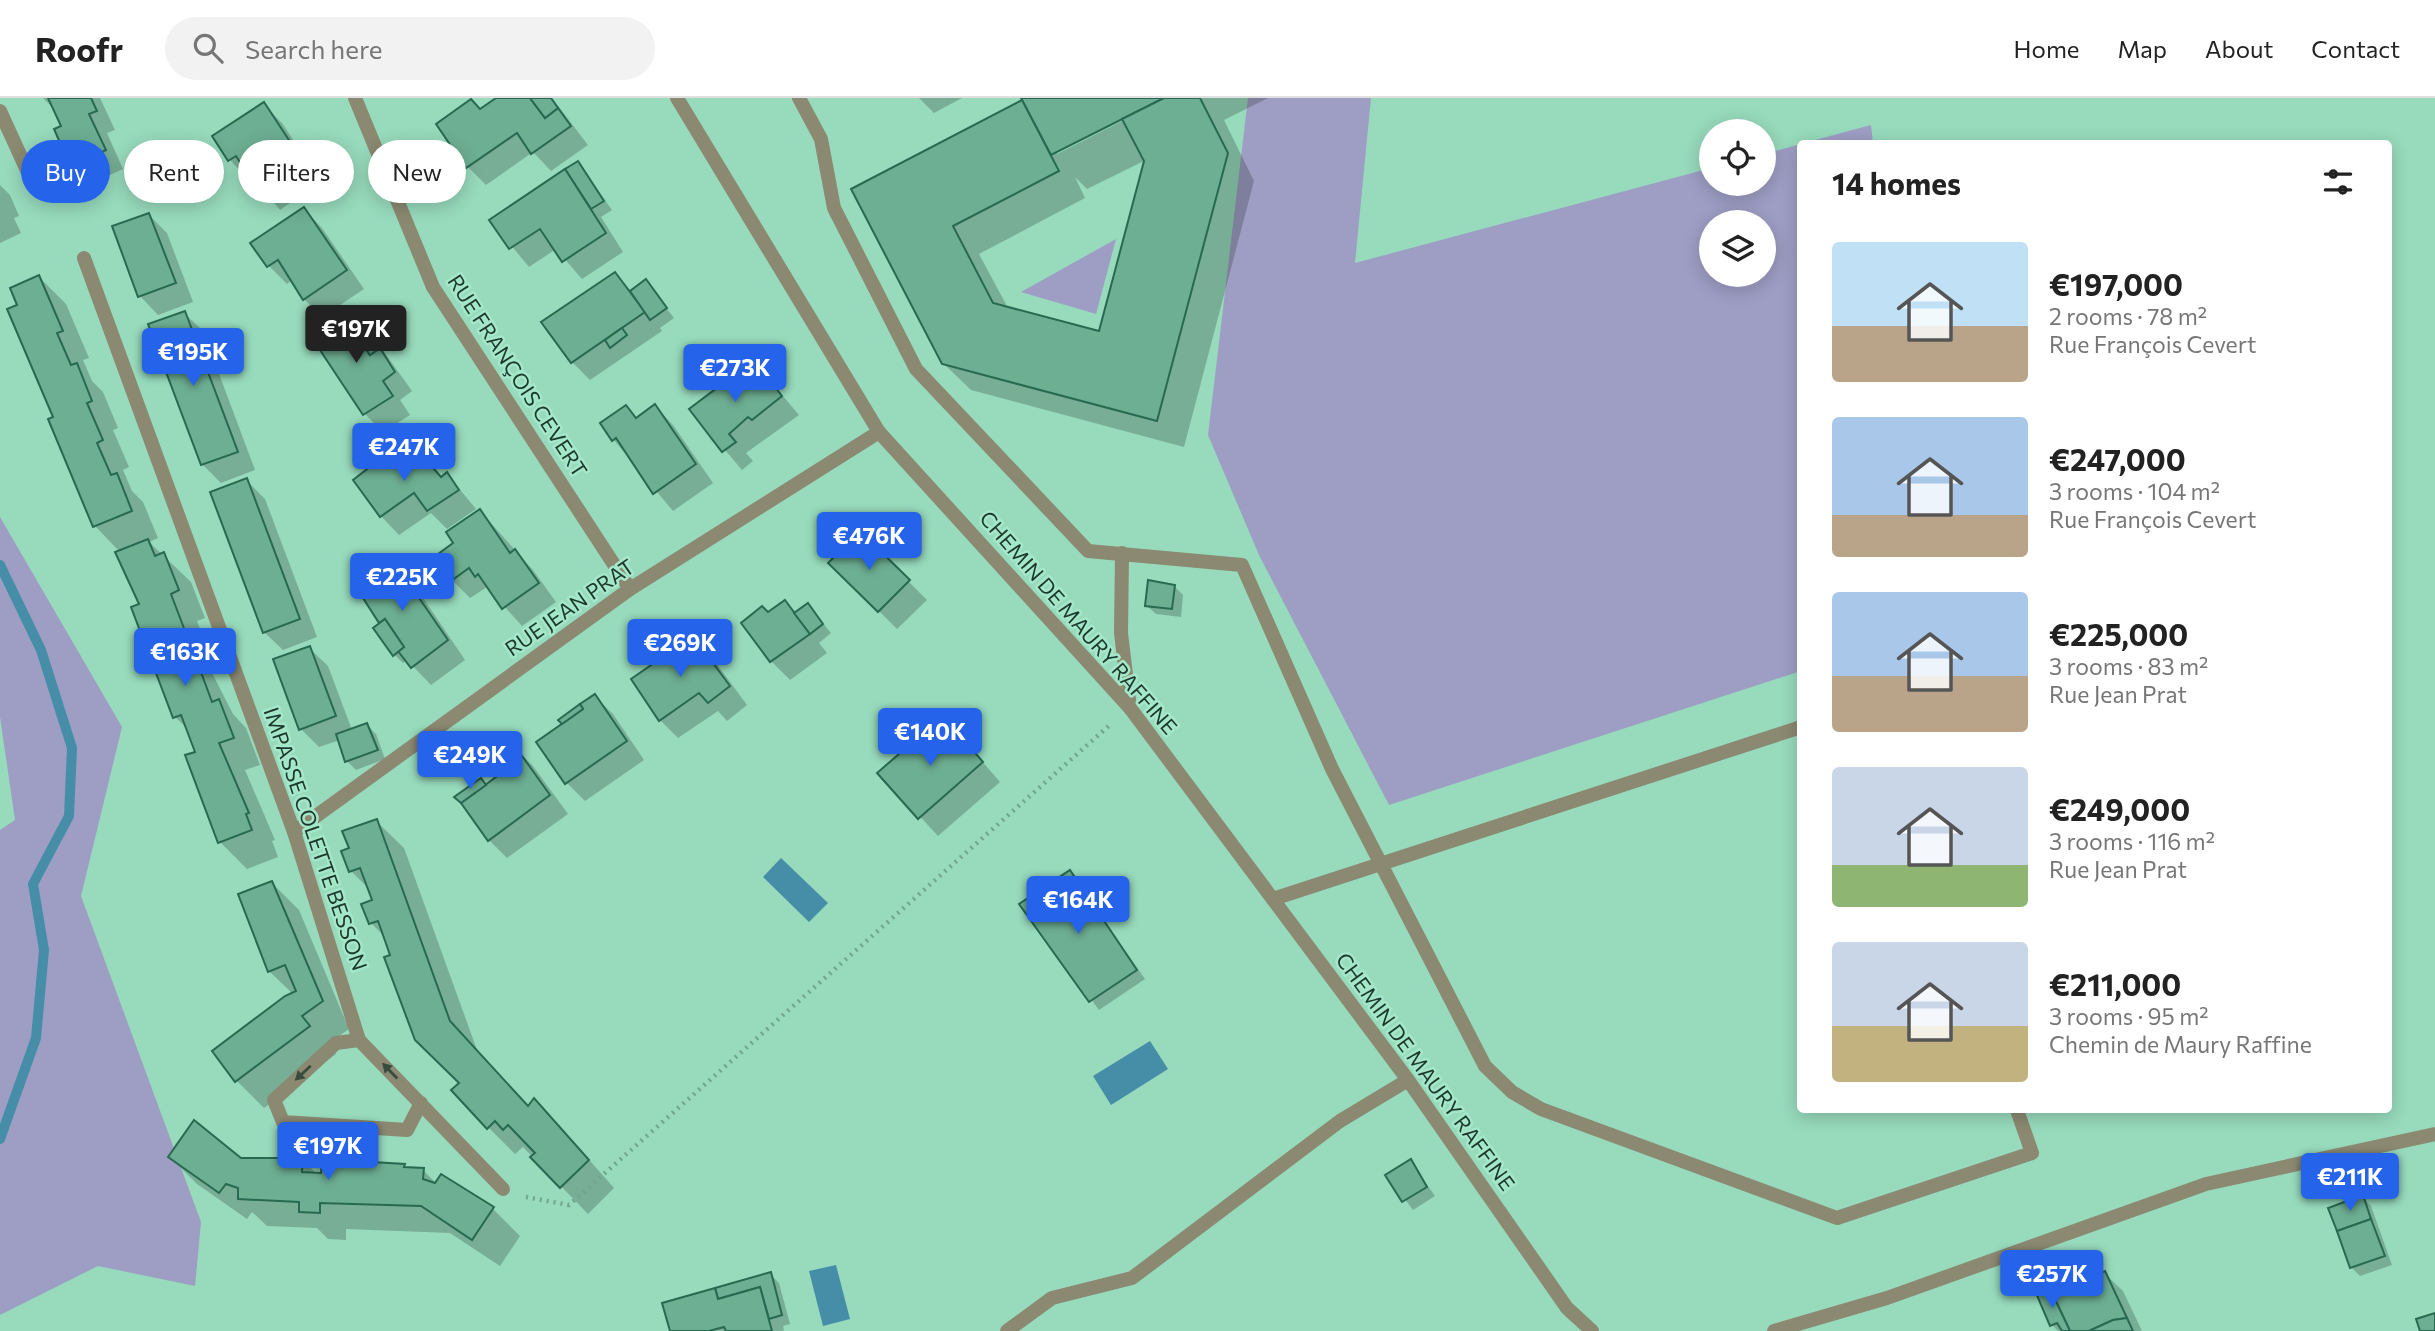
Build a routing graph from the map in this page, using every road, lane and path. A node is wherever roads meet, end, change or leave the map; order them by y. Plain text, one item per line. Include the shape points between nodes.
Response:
1 (355, 98) edge
2 (677, 98) edge
3 (799, 98) edge
4 (0, 111) edge
5 (21, 157) edge
6 (83, 258) dead end
7 (879, 432) junction
8 (1122, 553) junction
9 (630, 589) junction
10 (1130, 708) junction
11 (1797, 728) edge
12 (294, 832) junction
13 (1380, 864) junction
14 (1273, 899) junction
15 (359, 1040) junction
16 (1408, 1080) junction
17 (421, 1103) junction
18 (2018, 1113) edge
19 (2435, 1134) edge
20 (503, 1189) joint
21 (1007, 1331) edge
22 (1592, 1331) edge
23 (1774, 1331) edge

1 - 9 street, RUE FRANÇOIS CEVERT via 433,287
2 - 7 street, CHEMIN DE MAURY RAFFINE
3 - 8 street via 821,139 834,208 916,369 1088,551
4 - 5 street
6 - 12 street, IMPASSE COLETTE BESSON
7 - 9 street, RUE JEAN PRAT
7 - 10 street, CHEMIN DE MAURY RAFFINE
8 - 10 street via 1121,633
8 - 13 street via 1242,565 1332,769
9 - 12 street, RUE JEAN PRAT
10 - 14 street, CHEMIN DE MAURY RAFFINE
10 - 20 path via 569,1205
11 - 13 street
12 - 15 street, IMPASSE COLETTE BESSON
13 - 14 street
13 - 18 street via 1485,1066 1512,1092 1541,1109 1837,1217 2032,1153
14 - 16 street, CHEMIN DE MAURY RAFFINE
17 -> 15 street, IMPASSE COLETTE BESSON
15 -> 17 street via 336,1042 274,1100 283,1122 407,1130
16 - 21 street via 1340,1121 1132,1278 1052,1298
16 - 22 street, CHEMIN DE MAURY RAFFINE via 1567,1308
17 - 20 street, IMPASSE COLETTE BESSON
19 - 23 street via 2206,1184 1887,1298

